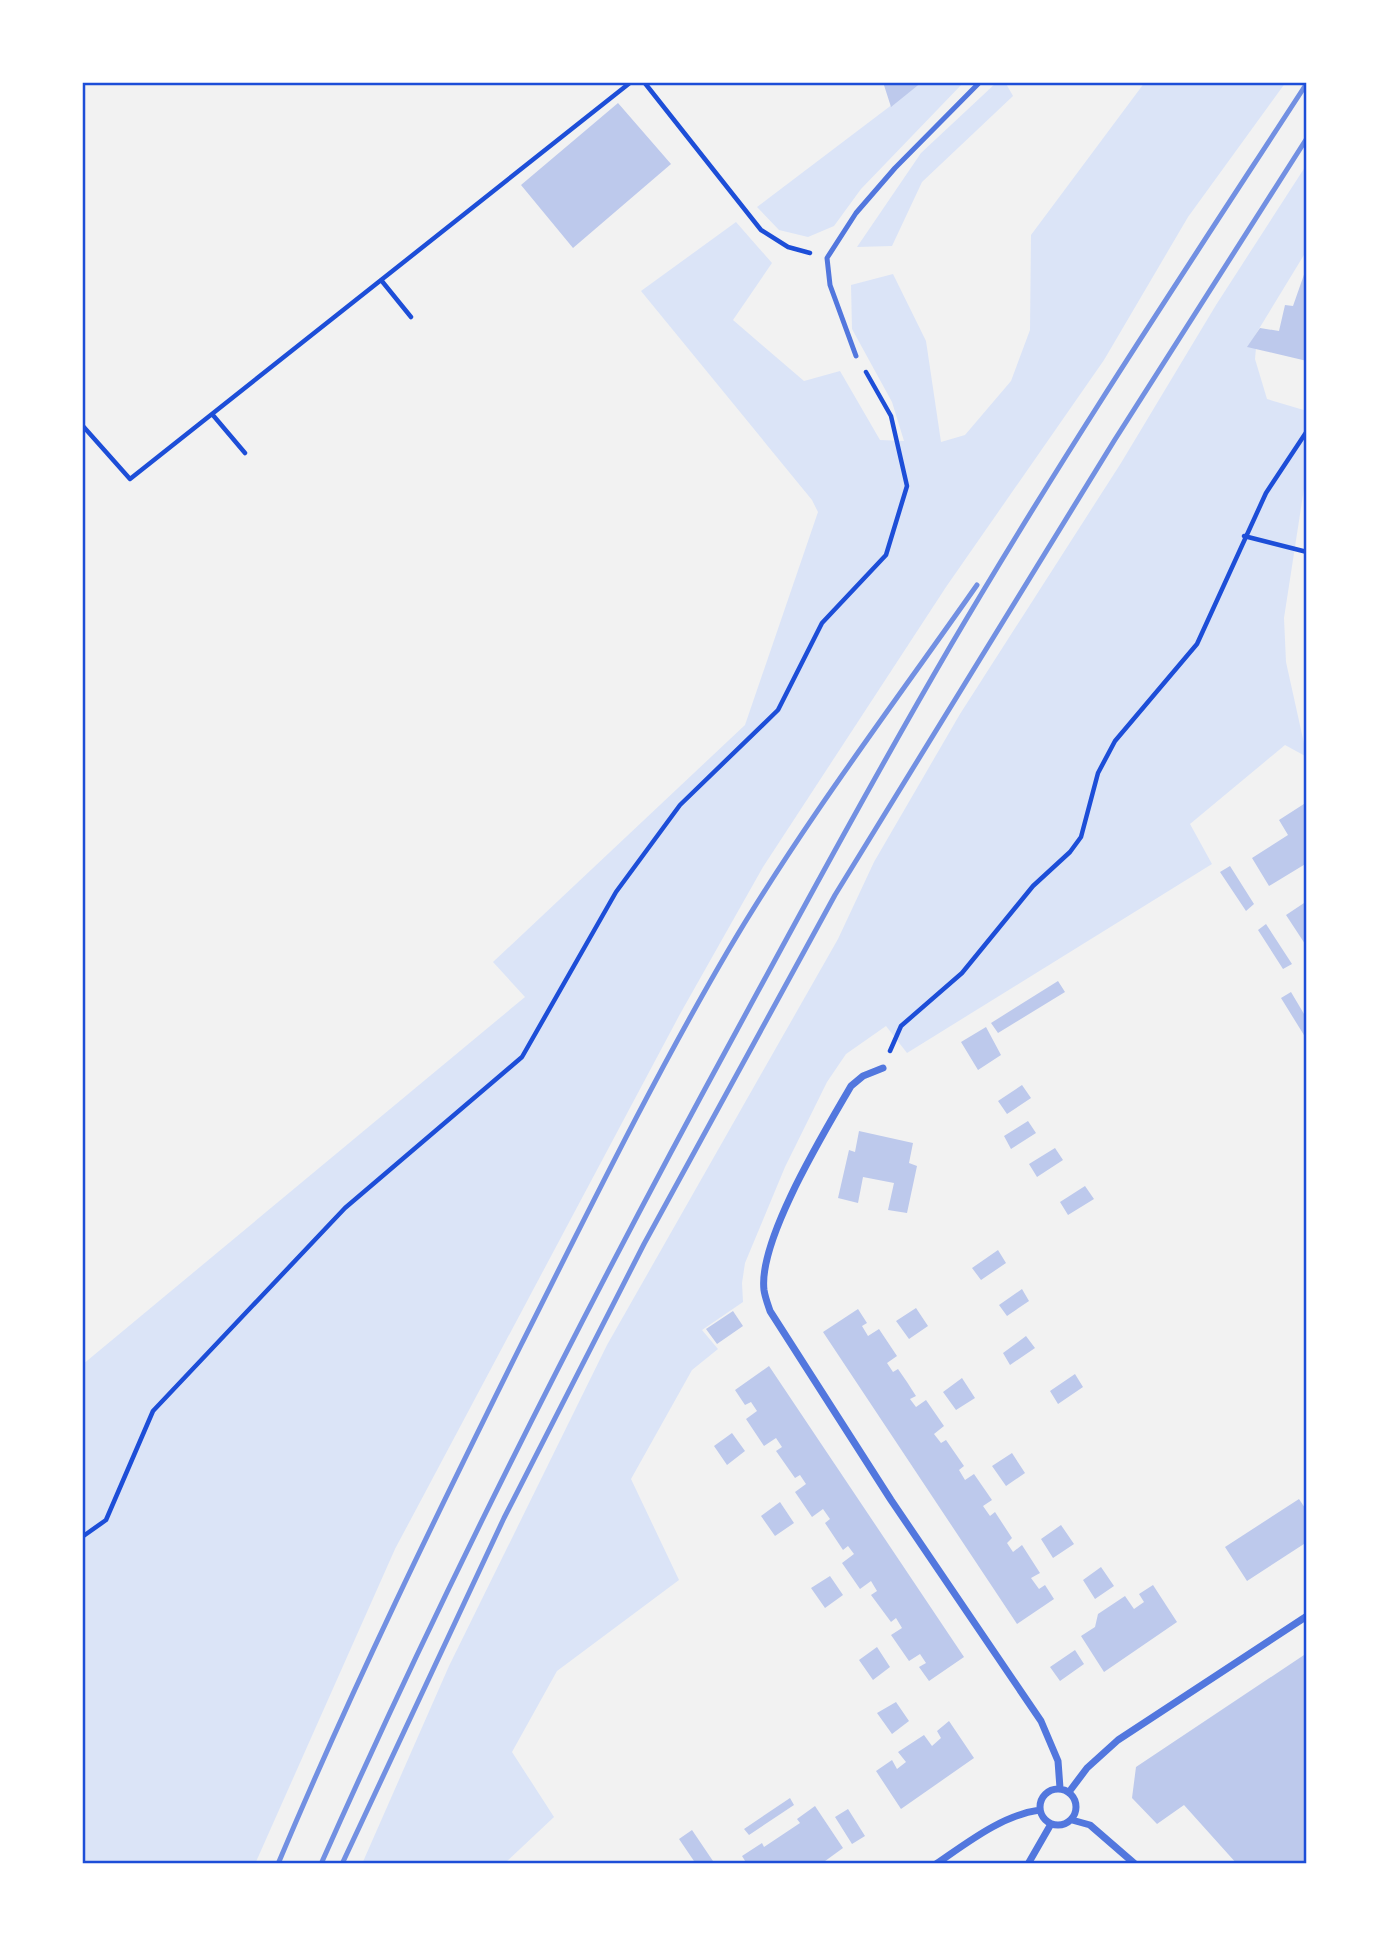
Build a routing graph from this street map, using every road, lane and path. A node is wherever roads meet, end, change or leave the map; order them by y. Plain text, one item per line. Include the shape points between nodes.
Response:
1 (631, 82) edge
2 (644, 82) edge
3 (980, 82) edge
4 (827, 258) junction
5 (381, 280) junction
6 (411, 317) dead end
7 (856, 356) joint
8 (212, 414) junction
9 (82, 425) edge
10 (1307, 431) edge
11 (245, 453) dead end
12 (1244, 536) junction
13 (1307, 552) edge
14 (883, 1068) joint
15 (82, 1537) edge
16 (1307, 1616) edge
17 (1060, 1788) junction
18 (1069, 1791) junction
19 (1040, 1810) junction
20 (1072, 1820) junction
21 (1051, 1824) junction
22 (936, 1864) edge
23 (1028, 1864) edge
24 (1135, 1864) edge

1 - 5 path
2 - 4 path via 761,230 788,247
3 - 4 lane via 895,168 856,213
4 - 7 lane via 830,285
5 - 6 path
5 - 8 path
7 - 15 path via 891,416 907,486 886,555 822,623 778,710 681,805 616,892 522,1057 345,1208 153,1411 106,1520
8 - 9 path via 130,479
8 - 11 path
10 - 12 path
12 - 13 path
12 - 14 path via 1196,644 1115,741 1098,773 1081,837 1033,886 962,973 901,1026
14 - 17 street via 850,1086 803,1170 773,1242 764,1290 770,1311 876,1477 1041,1721 1058,1761
16 - 18 street via 1118,1740
17 - 18 street
17 - 19 street via 1043,1797
18 - 20 street via 1077,1805
19 - 21 street
19 - 22 street via 981,1833
20 - 21 street
20 - 24 street via 1090,1825
21 - 23 street

